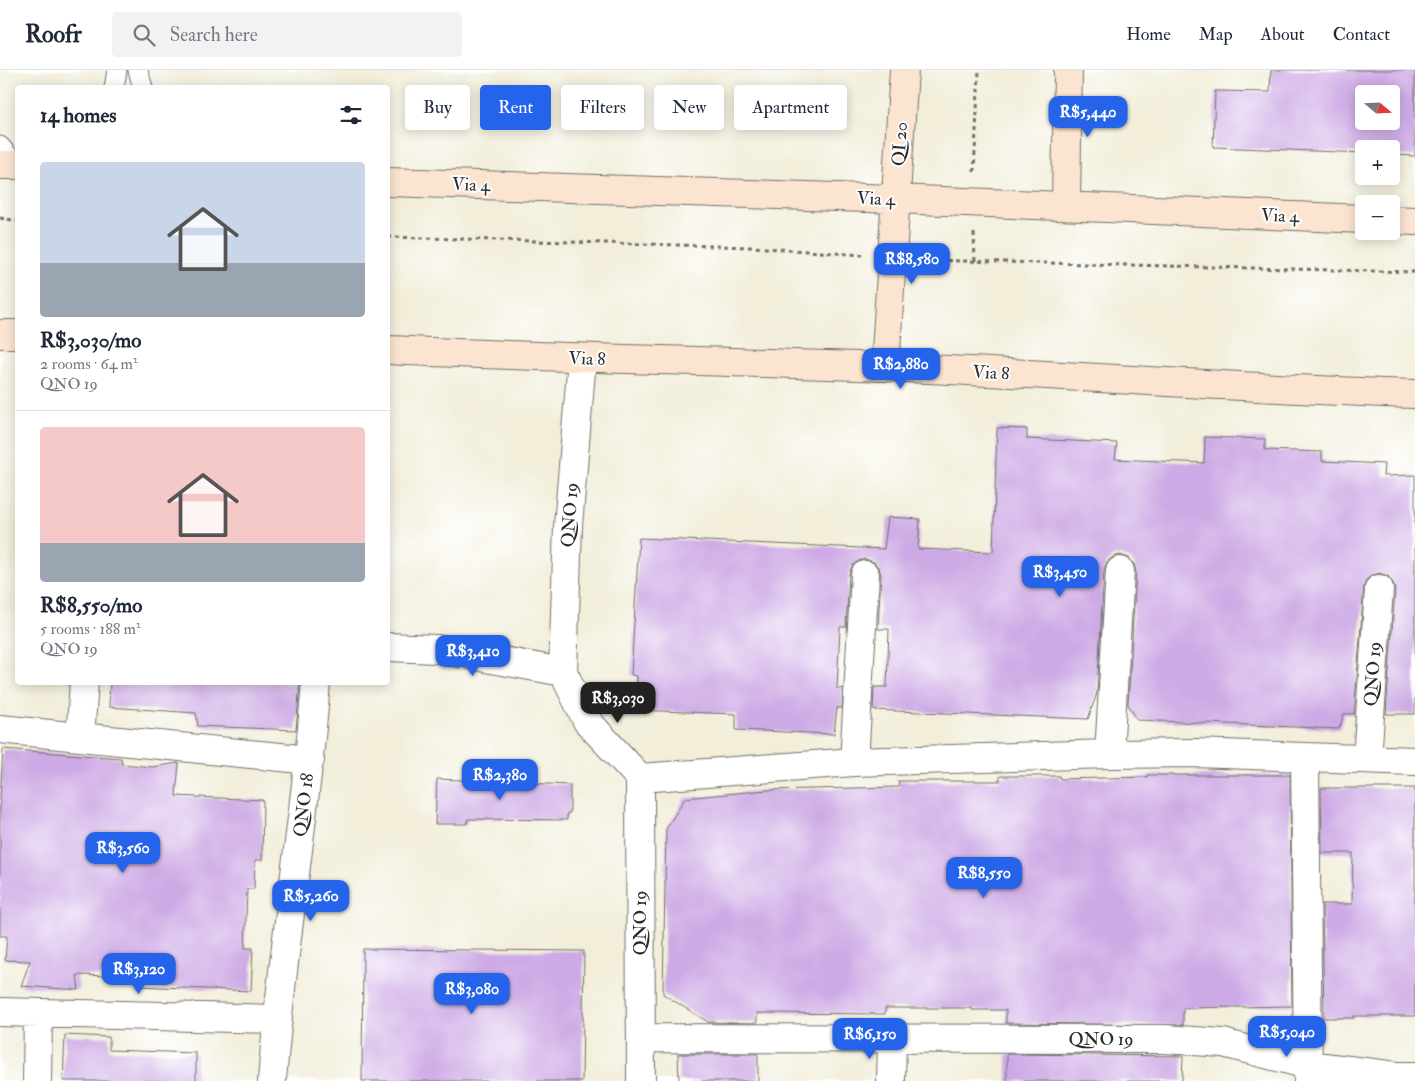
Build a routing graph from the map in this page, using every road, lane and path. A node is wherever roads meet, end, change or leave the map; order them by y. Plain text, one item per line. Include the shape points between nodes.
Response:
1 (118, 70) edge
2 (138, 70) edge
3 (904, 70) edge
4 (979, 70) edge
5 (1068, 70) edge
6 (115, 85) edge
7 (142, 85) edge
8 (0, 146) edge
9 (15, 163) edge
10 (0, 165) edge
11 (15, 165) edge
12 (390, 182) edge
13 (896, 199) junction
14 (972, 203) junction
15 (1066, 206) junction
16 (0, 218) edge
17 (1355, 219) edge
18 (15, 220) edge
19 (1400, 220) edge
20 (1415, 221) edge
21 (975, 261) dead end
22 (0, 334) edge
23 (15, 334) edge
24 (390, 350) edge
25 (582, 359) junction
26 (885, 367) junction
27 (1415, 394) edge
28 (1120, 571) dead end
29 (865, 575) dead end
30 (1379, 589) dead end
31 (390, 648) edge
32 (563, 672) junction
33 (84, 685) edge
34 (316, 685) edge
35 (0, 729) edge
36 (80, 737) junction
37 (1109, 754) junction
38 (1305, 758) junction
39 (1367, 759) junction
40 (310, 760) junction
41 (1415, 761) edge
42 (854, 762) junction
43 (640, 778) junction
44 (0, 1012) edge
45 (38, 1013) junction
46 (277, 1019) junction
47 (641, 1038) junction
48 (892, 1040) junction
49 (1308, 1073) edge
50 (1415, 1076) edge
51 (37, 1081) edge
52 (272, 1081) edge
53 (641, 1081) edge
54 (891, 1081) edge

1 - 6 lane
2 - 7 lane
3 - 13 main road, QI 20
4 - 14 path
5 - 15 main road
8 - 9 lane
10 - 11 main road
12 - 13 main road, Via 4
13 - 14 main road, Via 4
13 - 26 main road, QI 20
14 - 15 main road, Via 4
14 - 21 path
15 - 17 main road, Via 4
16 - 18 path
19 - 20 main road
22 - 23 main road
24 - 25 main road, Via 8
25 - 26 main road, Via 8
25 - 32 street, QNO 19 via 568,526
26 - 27 main road, Via 8
28 - 37 street
29 - 42 street
30 - 39 street, QNO 19
31 - 32 street via 437,649
32 - 43 street, QNO 19 via 587,721
33 - 36 street
34 - 40 street
35 - 36 street, QNO 18
36 - 40 street, QNO 18
37 - 38 street via 1194,753
37 - 42 street
38 - 39 street
38 - 49 street
39 - 41 street
40 - 46 street, QNO 18
42 - 43 street
43 - 47 street, QNO 19
44 - 45 street
45 - 46 street
45 - 51 street
46 - 52 street, QNO 18
47 - 48 street, QNO 19
47 - 53 street, QNO 19
48 - 49 street, QNO 19 via 1165,1039 1223,1043
48 - 54 street
49 - 50 street, QNO 19

